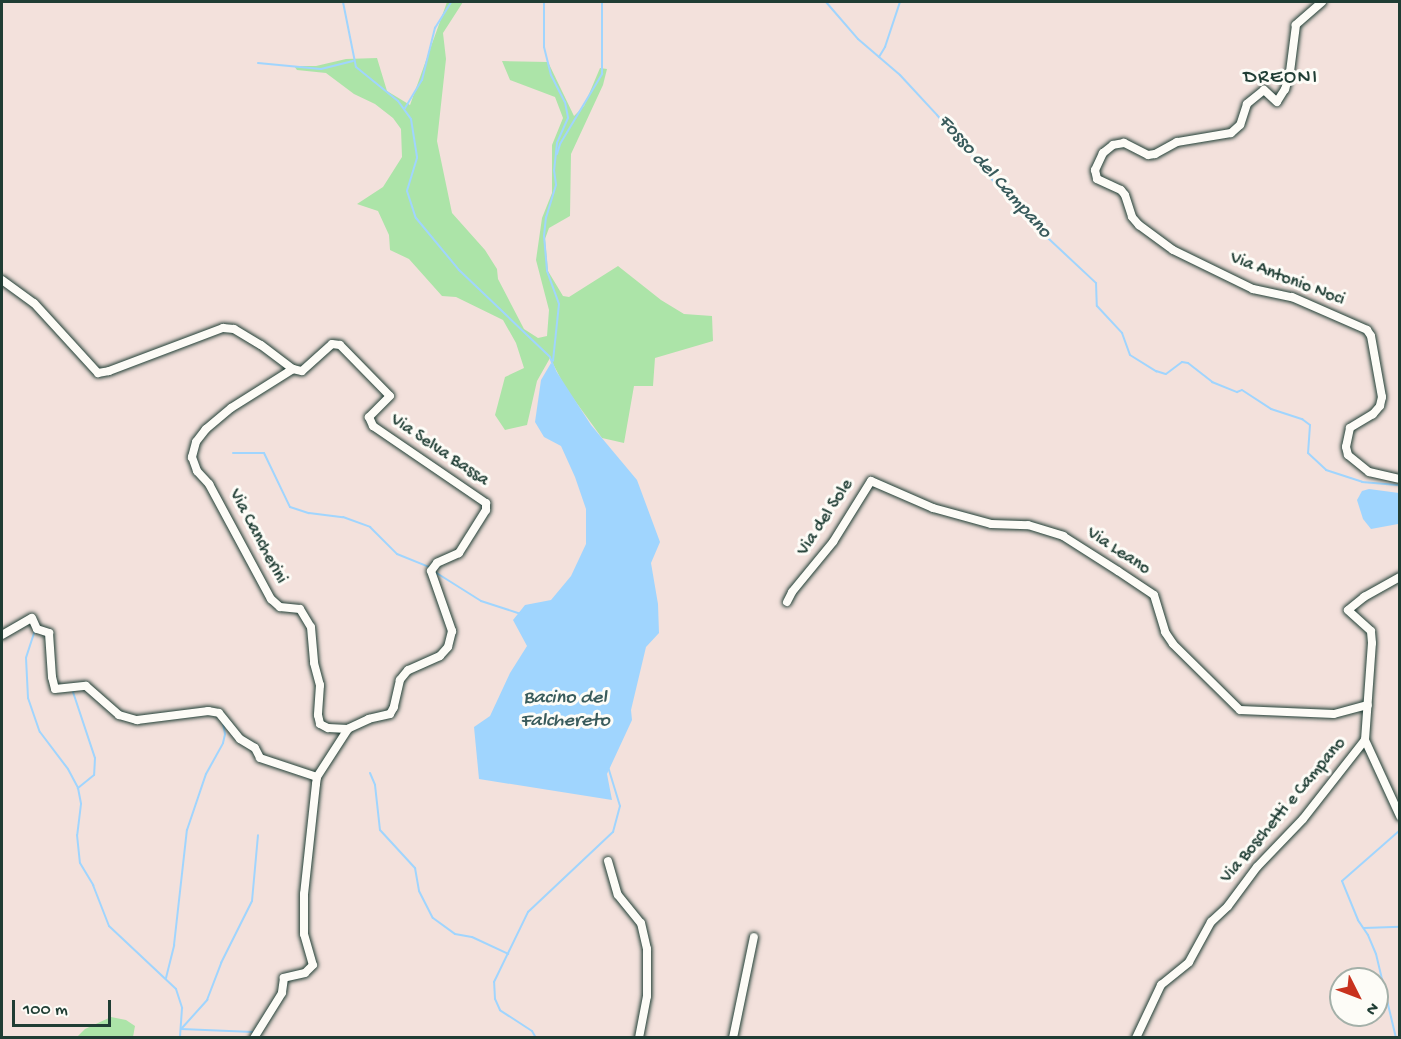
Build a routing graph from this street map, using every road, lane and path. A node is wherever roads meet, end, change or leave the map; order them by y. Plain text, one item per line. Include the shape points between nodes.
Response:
1 (1322, 2) edge
2 (2, 280) edge
3 (293, 369) junction
4 (1400, 479) edge
5 (871, 481) joint
6 (1400, 578) edge
7 (787, 602) dead end
8 (2, 635) edge
9 (1368, 705) junction
10 (348, 729) junction
11 (1365, 740) junction
12 (317, 777) junction
13 (1400, 816) edge
14 (608, 861) dead end
15 (754, 937) dead end
16 (254, 1038) edge
17 (639, 1038) edge
18 (733, 1038) edge
19 (1136, 1038) edge

1 - 4 street, Via Antonio Noci via 1296,25 1290,72 1277,102 1264,90 1247,104 1240,125 1231,133 1177,142 1155,154 1148,155 1124,143 1113,145 1103,153 1095,170 1097,179 1125,195 1139,225 1173,250 1253,289 1292,297 1367,330 1382,398 1373,414 1350,428 1346,447 1348,455 1369,472
2 - 3 street via 34,303 98,373 223,328 234,329
3 - 10 street, Via Cancherini via 231,408 206,429 196,442 192,458 271,599 280,607 300,609 308,621 320,685 320,724
3 - 10 street, Via Selva Bassa via 302,371 332,345 340,345 390,396 369,417 373,426 486,503 486,510 459,554 437,563 431,571 452,631 448,647 440,656 408,670 400,680 390,714
5 - 7 street, Via del Sole via 833,542
5 - 9 street, Via Leano via 933,508 991,524 1028,525 1063,536 1154,595 1165,632 1173,644 1240,710 1334,714
6 - 9 street, Via Boschetti e Campano via 1348,610 1371,631
8 - 12 street via 32,618 38,629 49,633 55,689 86,686 119,715 137,720 219,713 240,739 255,748 260,758
9 - 11 street, Via Boschetti e Campano
10 - 12 street
11 - 13 street
11 - 19 street, Via Boschetti e Campano via 1303,819 1211,922 1189,962 1161,985
12 - 16 street via 304,894 304,934 313,965 305,973 284,978 282,993
14 - 17 street via 618,895 641,923 647,950 647,996
15 - 18 street

